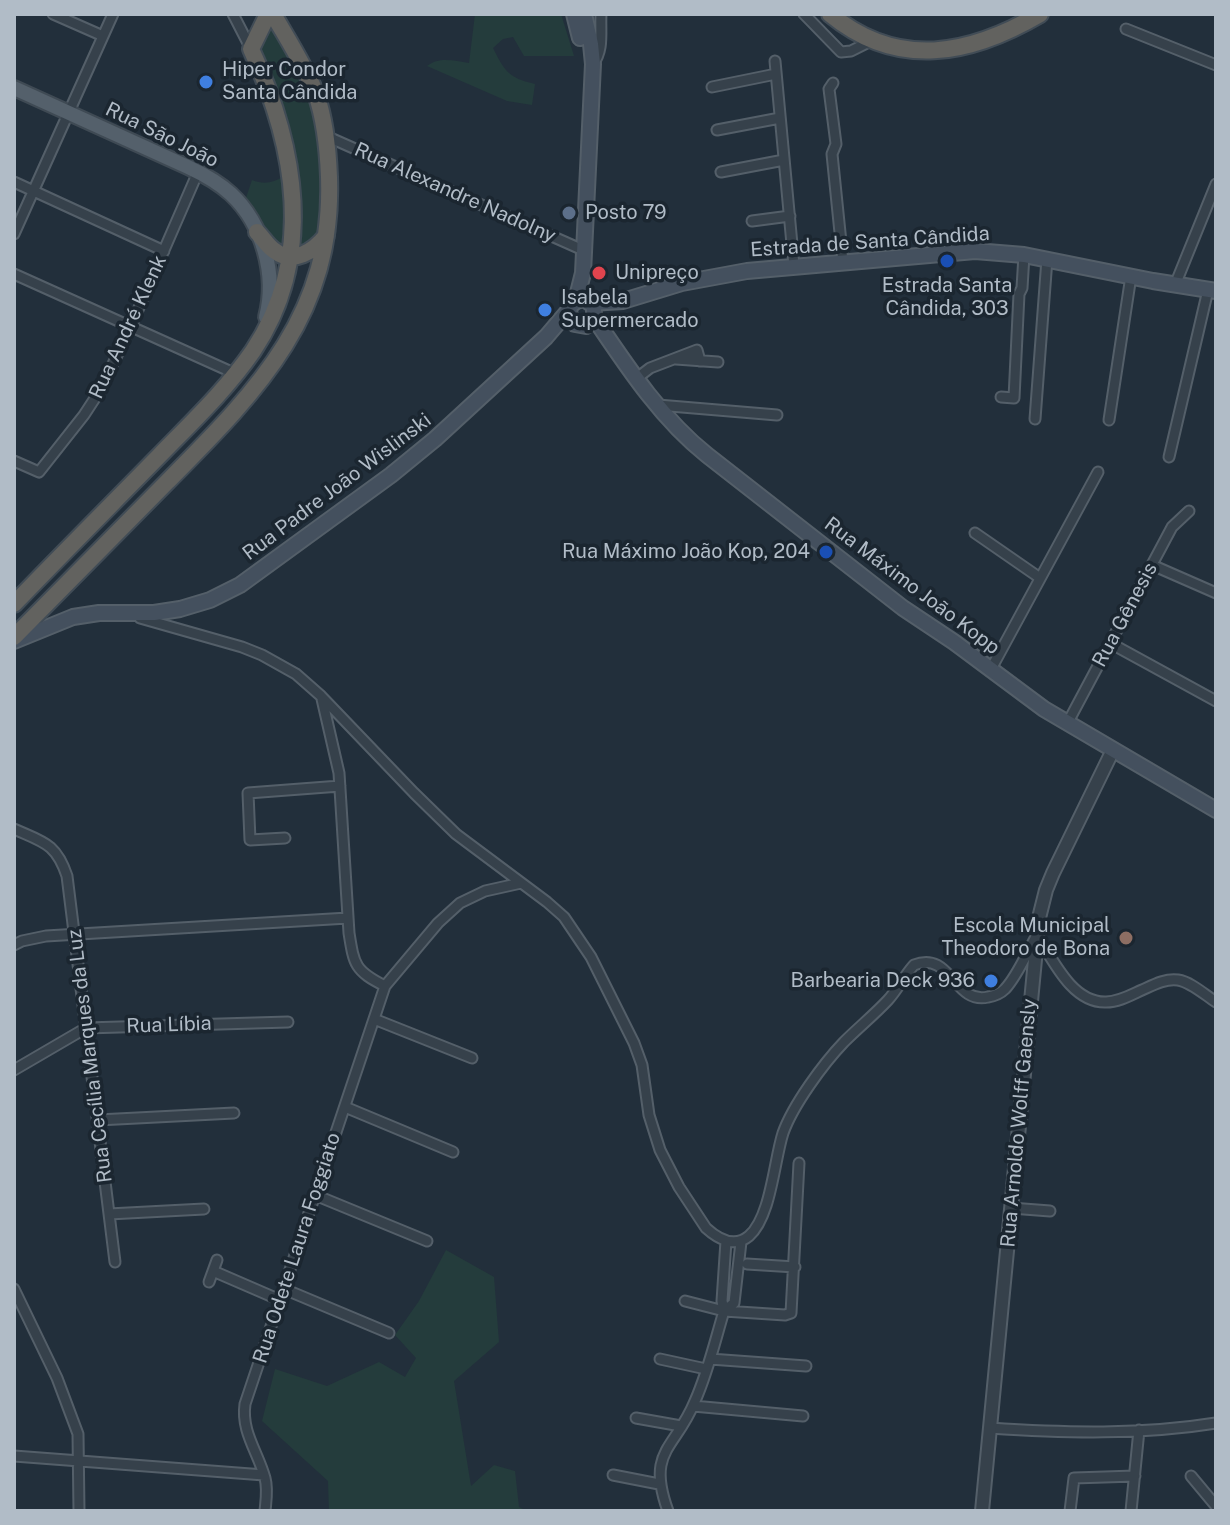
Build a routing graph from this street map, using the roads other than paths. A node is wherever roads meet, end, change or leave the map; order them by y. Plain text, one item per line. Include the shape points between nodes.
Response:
1 (53, 14) edge
2 (113, 14) edge
3 (233, 14) edge
4 (271, 14) edge
5 (281, 14) edge
6 (574, 14) edge
7 (584, 14) edge
8 (601, 14) edge
9 (804, 14) edge
10 (830, 14) edge
11 (1040, 14) edge
12 (1126, 29) dead end
13 (284, 33) junction
14 (103, 36) junction
15 (873, 40) junction
16 (251, 49) junction
17 (775, 61) dead end
18 (593, 64) junction
19 (1216, 65) edge
20 (776, 74) junction
21 (833, 83) dead end
22 (712, 87) dead end
23 (14, 88) edge
24 (590, 102) junction
25 (68, 113) junction
26 (780, 118) junction
27 (717, 130) dead end
28 (326, 136) junction
29 (784, 160) junction
30 (198, 172) junction
31 (721, 172) dead end
32 (14, 182) edge
33 (1216, 184) edge
34 (33, 191) junction
35 (790, 216) junction
36 (752, 221) dead end
37 (257, 232) junction
38 (14, 234) edge
39 (326, 236) junction
40 (583, 250) junction
41 (164, 251) junction
42 (1024, 255) junction
43 (291, 256) junction
44 (1047, 259) junction
45 (843, 262) junction
46 (794, 266) junction
47 (14, 274) edge
48 (1131, 276) junction
49 (1175, 285) junction
50 (1212, 291) edge
51 (583, 312) junction
52 (131, 326) junction
53 (258, 343) junction
54 (718, 362) dead end
55 (236, 374) junction
56 (637, 378) junction
57 (1001, 397) dead end
58 (658, 405) junction
59 (777, 415) dead end
60 (1035, 419) dead end
61 (1109, 420) dead end
62 (1169, 457) dead end
63 (14, 461) edge
64 (1098, 472) dead end
65 (1189, 511) dead end
66 (975, 533) dead end
67 (60, 557) junction
68 (1152, 565) junction
69 (1040, 578) junction
70 (66, 583) junction
71 (1216, 593) edge
72 (14, 604) edge
73 (124, 613) junction
74 (47, 629) junction
75 (14, 639) edge
76 (1110, 643) junction
77 (14, 652) edge
78 (991, 669) junction
79 (321, 696) junction
80 (1216, 701) edge
81 (1067, 724) junction
82 (1113, 750) junction
83 (340, 786) junction
84 (1216, 810) edge
85 (14, 829) edge
86 (285, 838) dead end
87 (521, 883) junction
88 (348, 918) junction
89 (75, 934) junction
90 (1037, 935) junction
91 (14, 945) edge
92 (385, 986) junction
93 (1216, 1002) edge
94 (374, 1019) junction
95 (288, 1022) dead end
96 (86, 1028) junction
97 (472, 1058) dead end
98 (14, 1070) edge
99 (345, 1107) junction
100 (234, 1113) dead end
101 (98, 1120) junction
102 (453, 1152) dead end
103 (799, 1163) dead end
104 (315, 1195) junction
105 (1011, 1208) junction
106 (204, 1209) dead end
107 (1050, 1211) dead end
108 (109, 1214) junction
109 (427, 1241) dead end
110 (726, 1241) junction
111 (741, 1242) junction
112 (217, 1260) dead end
113 (115, 1262) dead end
114 (747, 1264) dead end
115 (795, 1267) junction
116 (213, 1271) junction
117 (725, 1272) junction
118 (737, 1273) junction
119 (209, 1282) dead end
120 (14, 1289) edge
121 (284, 1289) junction
122 (280, 1300) junction
123 (685, 1301) dead end
124 (724, 1311) junction
125 (389, 1333) dead end
126 (660, 1359) dead end
127 (708, 1364) junction
128 (806, 1366) dead end
129 (693, 1406) junction
130 (803, 1416) dead end
131 (636, 1418) dead end
132 (1216, 1423) edge
133 (681, 1426) junction
134 (990, 1428) junction
135 (1139, 1430) junction
136 (14, 1456) edge
137 (80, 1461) junction
138 (264, 1475) junction
139 (613, 1475) dead end
140 (1135, 1476) junction
141 (1191, 1476) dead end
142 (659, 1484) junction
143 (1216, 1506) edge
144 (79, 1511) edge
145 (265, 1511) edge
146 (668, 1511) edge
147 (982, 1511) edge
148 (1070, 1511) edge
149 (1131, 1511) edge

1 - 14 street
2 - 14 street
3 - 16 street
4 - 13 highway
4 - 16 highway
5 - 13 highway
6 - 24 main road, Rua Padre João Wislinski
7 - 18 main road, Rua Padre João Wislinski
8 - 18 street via 601,48
9 - 15 street via 841,52
10 - 15 highway
11 - 15 highway via 995,38 945,51
12 - 19 street
13 - 28 highway via 315,93
14 - 25 street
16 - 43 highway via 285,143 293,215
17 - 20 street
18 - 24 main road, Rua Padre João Wislinski
20 - 22 street
20 - 26 street
21 - 45 street via 832,154
23 - 25 main road, Rua São João
24 - 40 main road, Rua Padre João Wislinski
25 - 30 main road, Rua São João
25 - 34 street
26 - 27 street
26 - 29 street
28 - 39 highway
28 - 40 street, Rua Alexandre Nadolny
29 - 31 street
29 - 35 street
30 - 37 main road, Rua São João via 235,198
30 - 41 street, Rua André Klenk
32 - 34 street
33 - 49 street
34 - 38 street
34 - 41 street
35 - 36 street
35 - 46 street
37 - 43 highway via 280,255
37 - 53 main road, Rua São João via 270,290
39 - 43 highway via 309,252
39 - 70 highway via 301,319 263,379
40 - 51 main road, Rua Padre João Wislinski
41 - 52 street, Rua André Klenk
42 - 44 main road, Estrada de Santa Cândida
42 - 45 main road, Estrada de Santa Cândida via 957,252
42 - 57 street via 1014,398
43 - 53 highway via 278,302
44 - 48 main road, Estrada de Santa Cândida
44 - 60 street
45 - 46 main road, Estrada de Santa Cândida
46 - 51 main road, Estrada de Santa Cândida via 695,280
47 - 52 street
48 - 49 main road, Estrada de Santa Cândida
48 - 61 street
49 - 50 main road, Estrada de Santa Cândida
50 - 62 street
51 - 56 main road, Rua Máximo João Kopp
51 - 73 main road, Rua Padre João Wislinski via 546,337 414,457 240,585 195,605
52 - 55 street
52 - 63 street, Rua André Klenk via 93,403 39,472
53 - 55 highway
54 - 56 street via 700,361 697,350
55 - 67 highway
56 - 58 main road, Rua Máximo João Kopp
58 - 59 street
58 - 78 main road, Rua Máximo João Kopp via 694,445 903,608
64 - 69 street
65 - 68 street, Rua Gênesis via 1172,527
66 - 69 street
67 - 70 highway via 71,572
67 - 72 highway
68 - 71 street
68 - 76 street, Rua Gênesis
69 - 78 street
70 - 75 highway
73 - 74 main road, Rua Padre João Wislinski via 86,614
73 - 79 street via 242,647 283,666
74 - 75 main road
74 - 77 main road
76 - 80 street
76 - 81 street, Rua Gênesis
78 - 81 main road, Rua Máximo João Kopp
79 - 83 street
79 - 87 street via 436,815
81 - 82 main road, Rua Máximo João Kopp
82 - 84 main road, Rua Máximo João Kopp
82 - 90 street, Rua Arnoldo Wolff Gaensly via 1046,890
83 - 86 street via 248,793 250,840
83 - 88 street
85 - 89 street, Rua Cecília Marques da Luz via 57,853 69,886
87 - 92 street via 460,903
87 - 110 street via 557,910 591,957 639,1055 649,1115 667,1167 706,1228
88 - 89 street
88 - 92 street via 355,963 364,975
89 - 91 street
89 - 96 street, Rua Cecília Marques da Luz
90 - 93 street via 1071,985 1096,1001 1116,1001 1174,980
90 - 105 street, Rua Arnoldo Wolff Gaensly
90 - 111 street via 1008,986 990,997 970,996 935,964 914,965 892,996 838,1049 793,1111 761,1219
92 - 94 street, Rua Odete Laura Foggiato
94 - 97 street
94 - 99 street, Rua Odete Laura Foggiato
95 - 96 street, Rua Líbia
96 - 98 street, Rua Líbia
96 - 101 street, Rua Cecília Marques da Luz
99 - 102 street
99 - 104 street, Rua Odete Laura Foggiato
100 - 101 street
101 - 108 street, Rua Cecília Marques da Luz
103 - 115 street
104 - 109 street
104 - 121 street, Rua Odete Laura Foggiato
105 - 107 street
105 - 134 street, Rua Arnoldo Wolff Gaensly
106 - 108 street
108 - 113 street, Rua Cecília Marques da Luz
110 - 111 street
110 - 117 street
111 - 118 street
112 - 116 street
114 - 115 street
115 - 124 street via 789,1315
116 - 119 street
116 - 122 street
117 - 118 street
117 - 124 street
118 - 124 street via 734,1303
120 - 137 street via 69,1407
121 - 122 street, Rua Odete Laura Foggiato
121 - 125 street
122 - 138 street, Rua Odete Laura Foggiato via 245,1404 250,1442
123 - 124 street
124 - 127 street
126 - 127 street
127 - 128 street
127 - 129 street
129 - 130 street
129 - 133 street
131 - 133 street
132 - 135 street
133 - 142 street via 662,1459
134 - 135 street
134 - 147 street, Rua Arnoldo Wolff Gaensly
135 - 140 street
136 - 137 street
137 - 138 street
137 - 144 street
138 - 145 street, Rua Odete Laura Foggiato
139 - 142 street
140 - 148 street via 1074,1478
140 - 149 street
141 - 143 street
142 - 146 street

